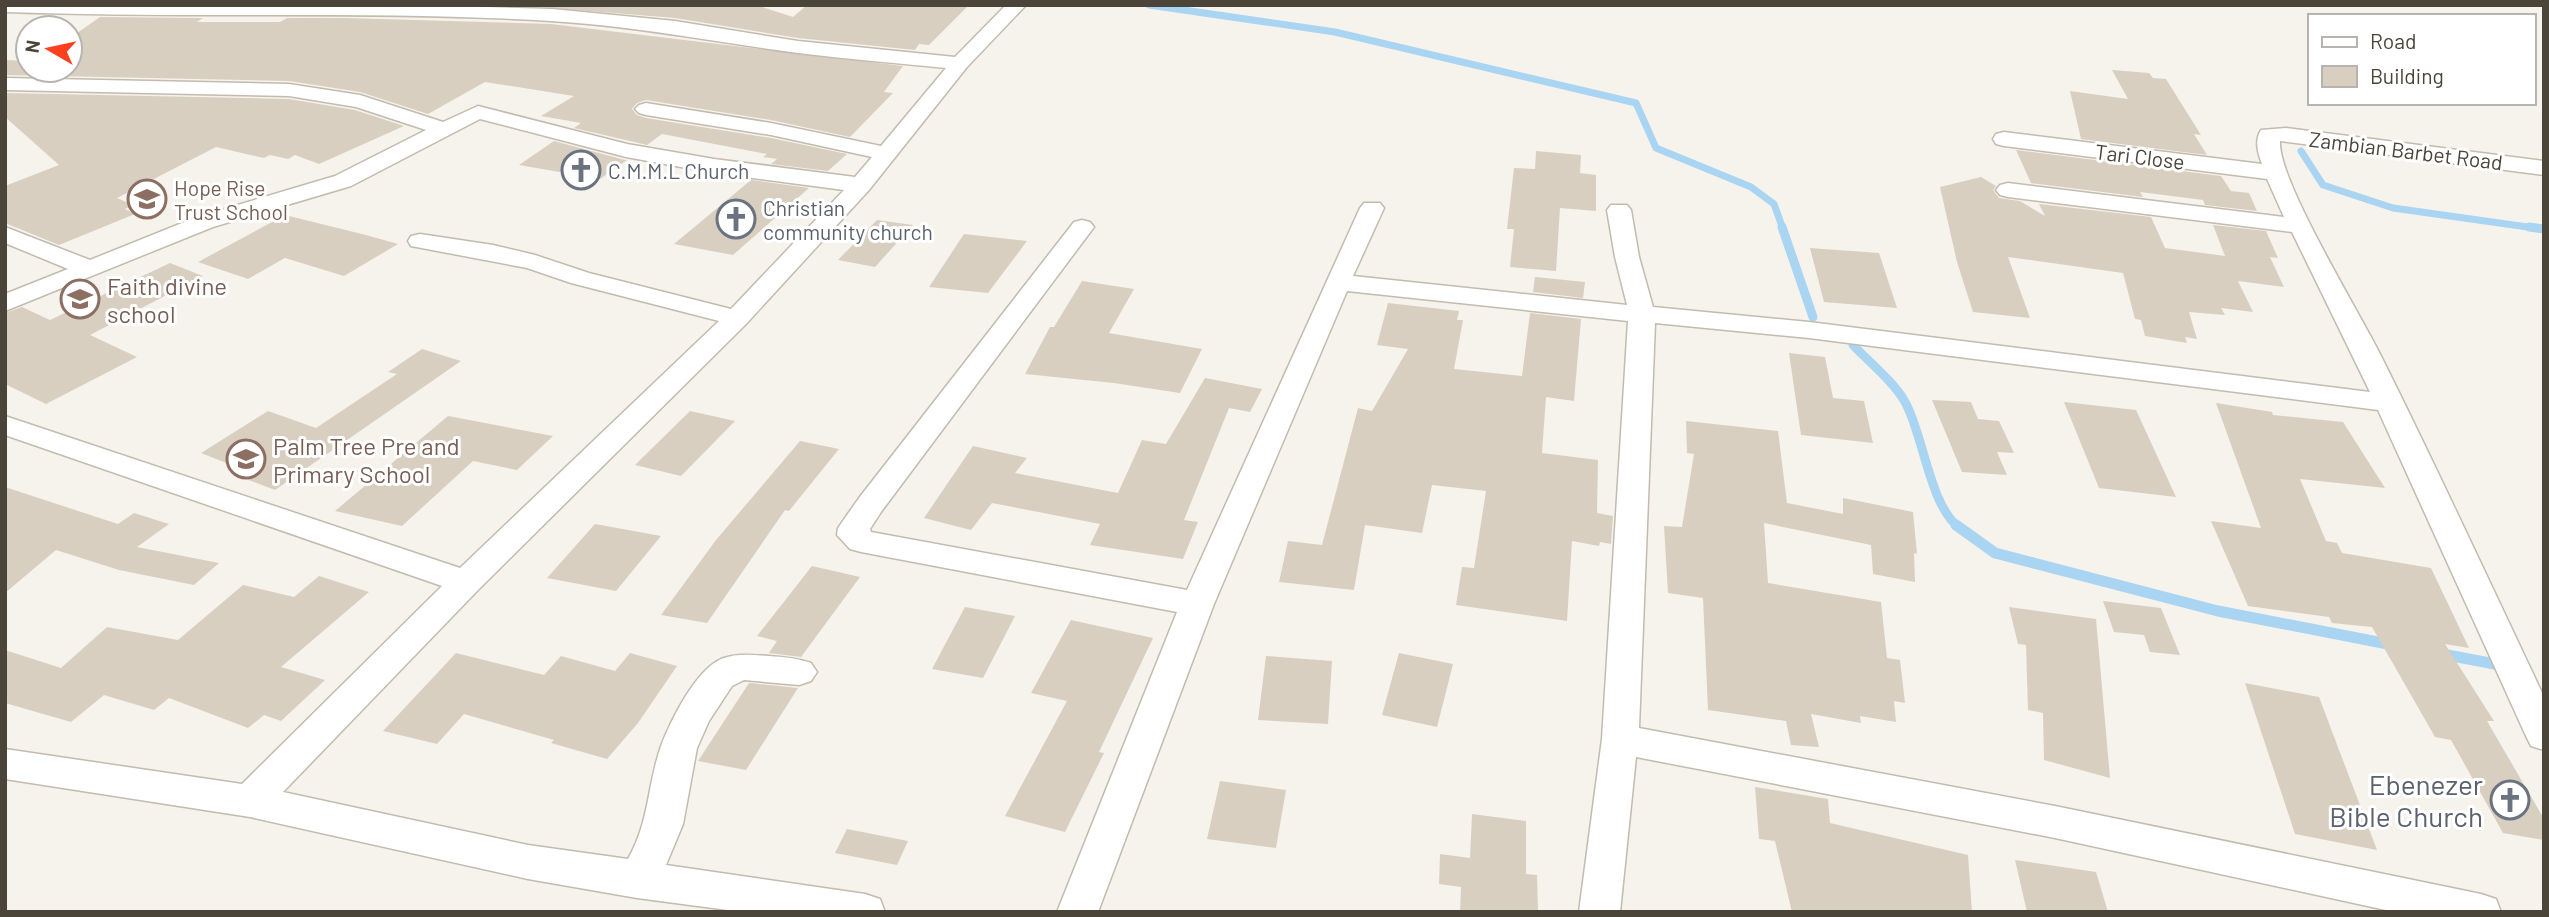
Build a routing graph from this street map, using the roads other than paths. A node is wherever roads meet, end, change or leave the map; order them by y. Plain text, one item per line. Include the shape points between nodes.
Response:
1 (1017, 5) edge
2 (5, 6) edge
3 (960, 63) junction
4 (5, 84) edge
5 (646, 108) dead end
6 (444, 129) junction
7 (2004, 139) dead end
8 (886, 154) junction
9 (2544, 168) edge
10 (2277, 173) junction
11 (861, 186) junction
12 (2008, 190) dead end
13 (1372, 208) dead end
14 (1619, 210) dead end
15 (2301, 226) junction
16 (1082, 228) dead end
17 (5, 234) edge
18 (420, 241) dead end
19 (89, 268) junction
20 (1338, 282) junction
21 (5, 303) edge
22 (1642, 314) junction
23 (737, 318) junction
24 (2390, 403) junction
25 (5, 425) edge
26 (466, 582) junction
27 (1197, 604) junction
28 (799, 672) dead end
29 (2544, 736) edge
30 (1619, 739) junction
31 (5, 764) edge
32 (250, 801) junction
33 (637, 880) junction
34 (865, 912) edge
35 (1077, 912) edge
36 (1599, 912) edge
37 (2481, 912) edge

1 - 3 street
2 - 3 street via 552,15
3 - 8 street
4 - 6 street via 289,90 360,101
5 - 8 street
6 - 11 street via 473,113 485,112 626,150
6 - 19 street via 342,181 205,222
7 - 10 street, Tari Close
8 - 11 street
9 - 10 street, Zambian Barbet Road via 2269,135 2268,150
10 - 15 street
11 - 23 street
12 - 15 street
13 - 20 street
14 - 22 street
15 - 24 street
16 - 27 street via 870,505 853,535 885,546
17 - 19 street
18 - 23 street via 536,262 580,278
19 - 21 street
20 - 22 street
20 - 27 street
22 - 24 street via 1809,330
22 - 30 street
23 - 26 street
24 - 29 street
25 - 26 street
26 - 32 street
27 - 35 street
28 - 33 street via 744,667 720,677 693,715 679,748 664,824
30 - 36 street
30 - 37 street via 2056,822
31 - 32 street
32 - 33 street via 528,862
33 - 34 street

